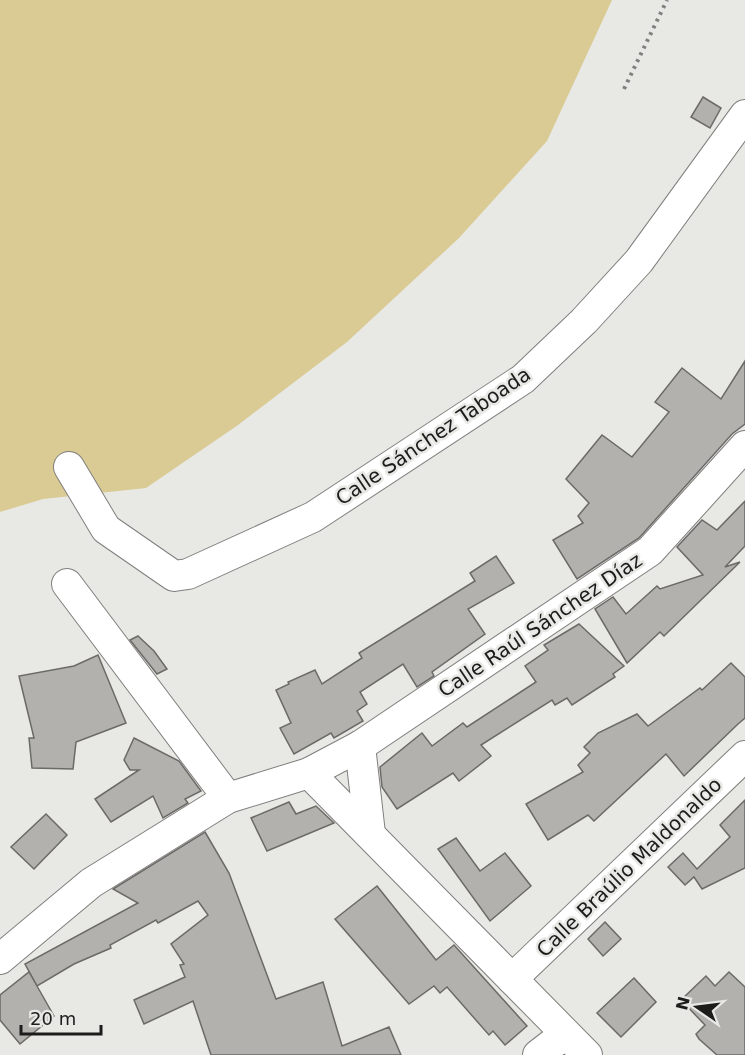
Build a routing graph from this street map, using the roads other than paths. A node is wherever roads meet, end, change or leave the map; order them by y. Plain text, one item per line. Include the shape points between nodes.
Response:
1 (745, 115) edge
2 (745, 446) edge
3 (69, 467) dead end
4 (67, 584) dead end
5 (360, 746) junction
6 (745, 756) edge
7 (309, 773) junction
8 (228, 798) junction
9 (370, 834) junction
10 (0, 959) edge
11 (512, 979) junction
12 (566, 1034) junction
13 (538, 1055) edge
14 (587, 1055) edge

1 - 3 street, Calle Sánchez Taboada via 639,261 523,379 313,517 188,574 174,576 106,529
2 - 5 street, Calle Raúl Sánchez Díaz via 650,551
4 - 8 street
5 - 7 street, Calle Raúl Sánchez Díaz
5 - 9 street
6 - 11 street, Calle Braúlio Maldonaldo
7 - 8 street, Calle Raúl Sánchez Díaz
7 - 9 street
8 - 10 street, Calle Raúl Sánchez Díaz via 92,883
9 - 11 street
11 - 12 street
12 - 13 street
12 - 14 street

